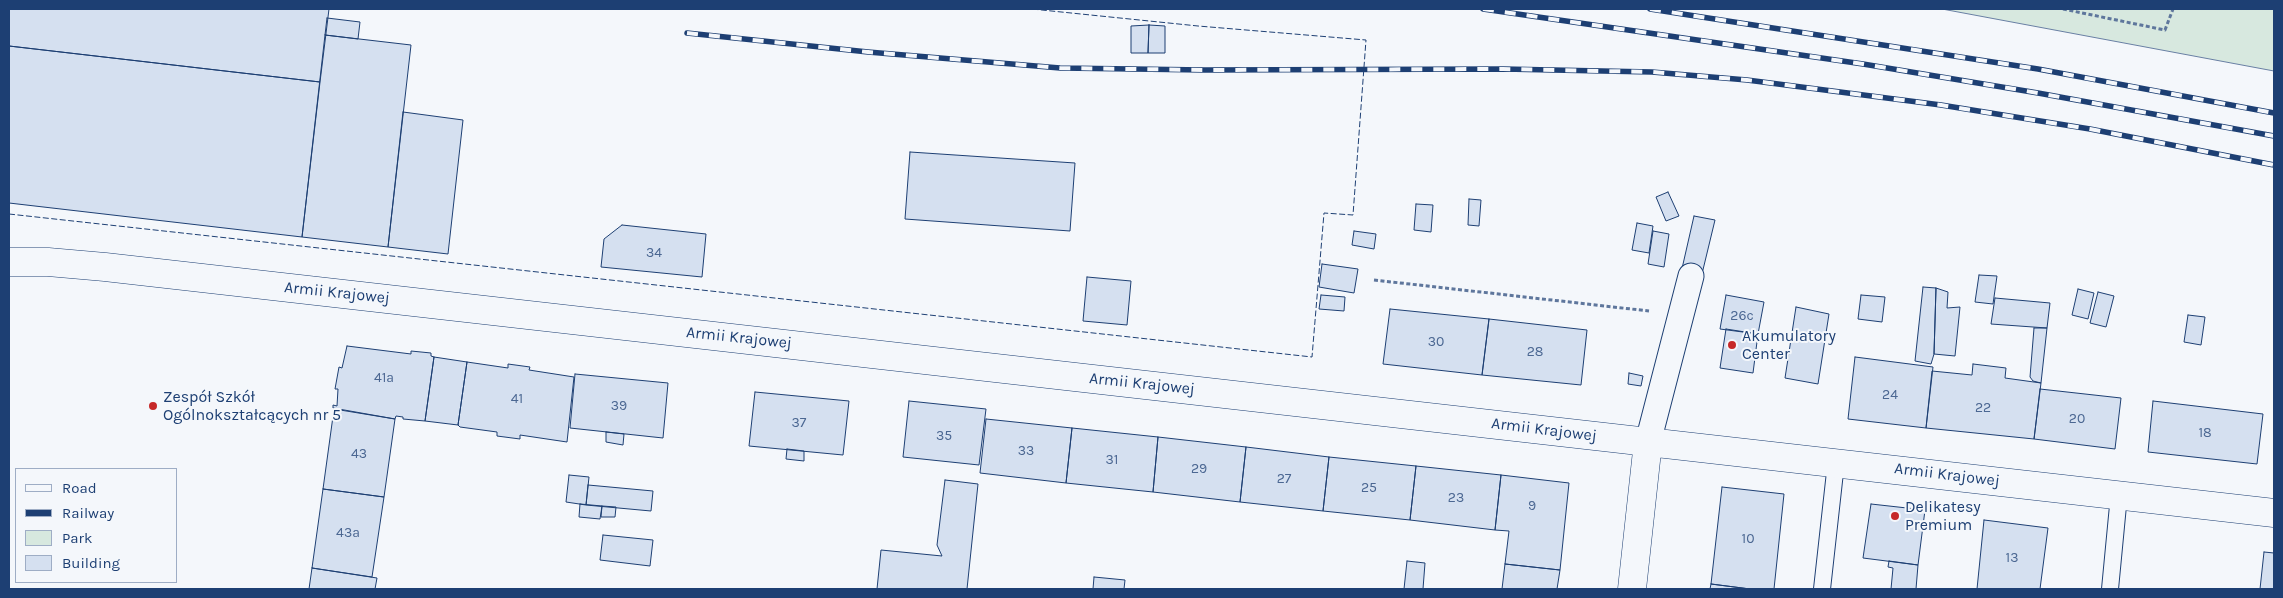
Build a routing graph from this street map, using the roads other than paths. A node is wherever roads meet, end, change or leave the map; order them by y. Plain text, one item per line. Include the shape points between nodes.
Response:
1 (9, 262) edge
2 (1692, 276) dead end
3 (1648, 442) junction
4 (1836, 463) junction
5 (2119, 495) junction
6 (2274, 513) edge
7 (1632, 589) edge
8 (1822, 589) edge
9 (2110, 589) edge

1 - 3 street, Armii Krajowej via 105,267
2 - 3 street
3 - 4 street, Armii Krajowej
3 - 7 street
4 - 5 street, Armii Krajowej
4 - 8 lane
5 - 6 street, Armii Krajowej
5 - 9 lane

